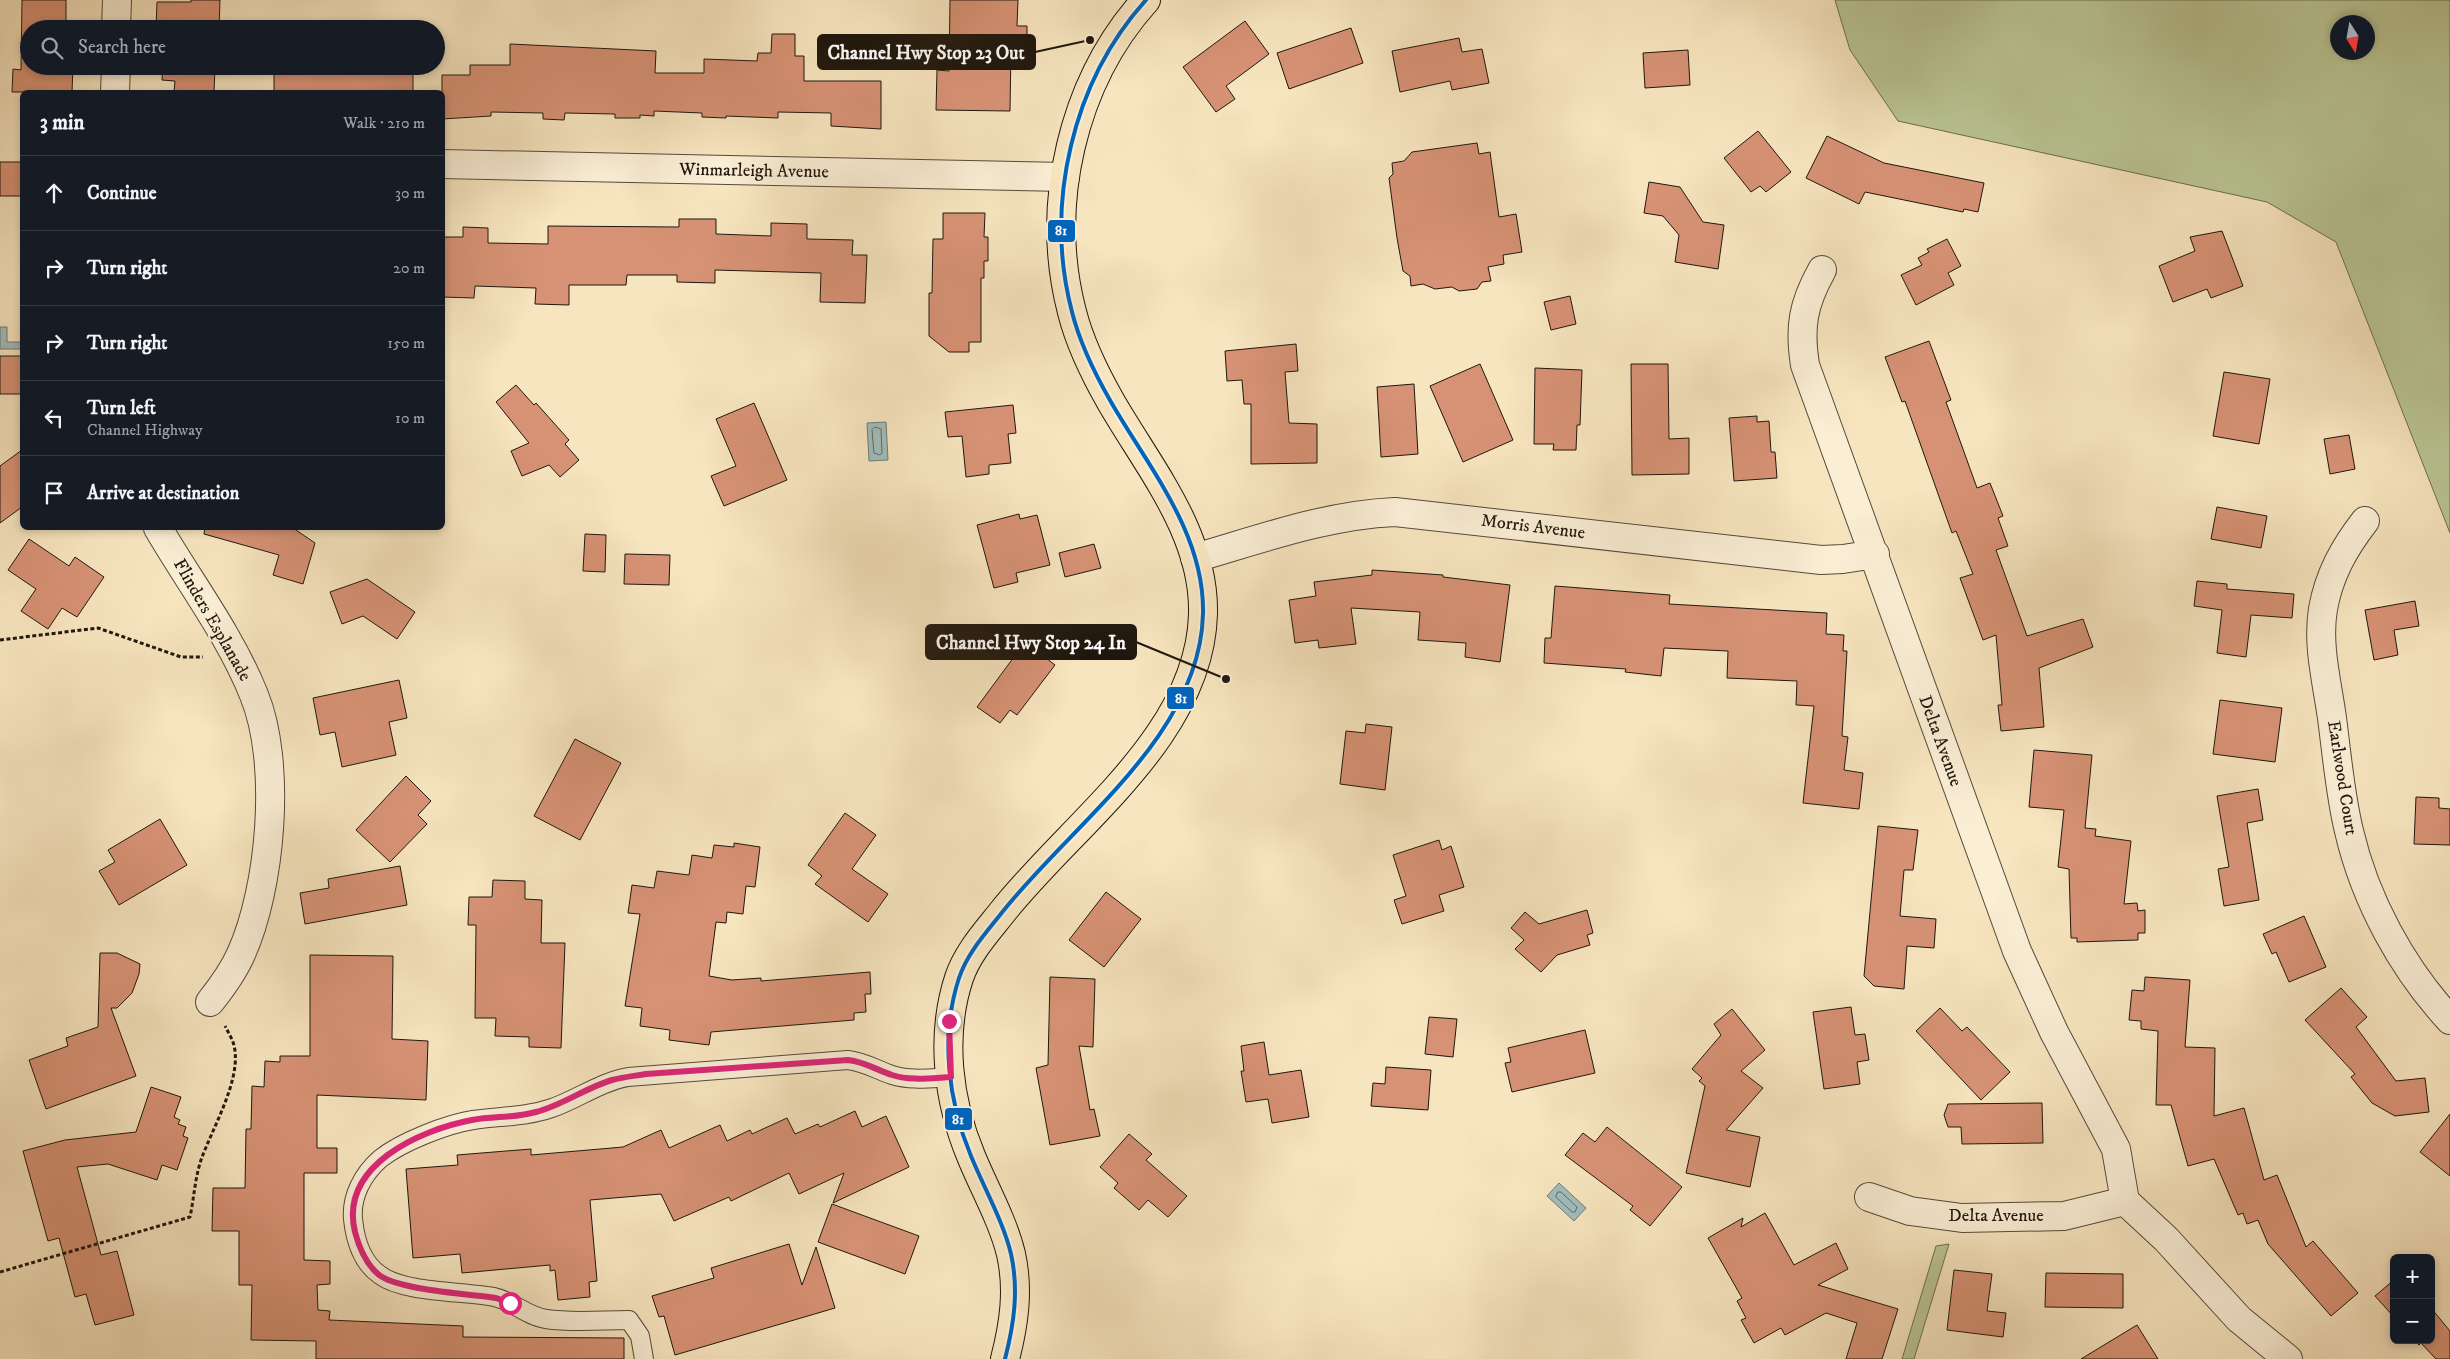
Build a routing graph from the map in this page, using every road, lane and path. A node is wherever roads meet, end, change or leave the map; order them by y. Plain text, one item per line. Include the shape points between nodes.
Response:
1 (117, 0) edge
2 (1146, 0) edge
3 (116, 20) edge
4 (116, 75) edge
5 (115, 90) edge
6 (445, 164) edge
7 (1065, 177) junction
8 (1822, 270) dead end
9 (2365, 521) dead end
10 (159, 530) edge
11 (1875, 554) junction
12 (1195, 558) junction
13 (0, 640) edge
14 (233, 651) junction
15 (210, 1002) joint
16 (2450, 1020) edge
17 (951, 1077) junction
18 (1869, 1197) dead end
19 (2125, 1201) junction
20 (0, 1272) edge
21 (644, 1359) edge
22 (1005, 1359) edge
23 (2288, 1359) edge

1 - 3 street
2 - 7 main road via 1125,22 1096,74 1077,123
4 - 5 street
6 - 7 street, Winmarleigh Avenue
7 - 12 main road via 1063,262 1072,313 1082,343 1111,401 1175,506
8 - 11 street, Delta Avenue via 1804,309 1805,365
9 - 16 street, Earlwood Court via 2338,562 2328,588 2321,629 2348,829 2363,878 2386,927 2413,975
10 - 14 street, Flinders Esplanade
11 - 12 street, Morris Avenue via 1821,560 1395,512 1360,514 1309,525
11 - 19 street, Delta Avenue via 2017,951 2054,1032 2116,1149
12 - 17 main road via 1203,611 1199,651 1190,683 1162,731 1137,764 1015,896 973,950 960,975 949,1021
13 - 14 path via 98,628 181,657
14 - 15 street, Flinders Esplanade via 254,696 267,751 268,846 257,903 244,946 229,978
15 - 20 path via 233,1040 236,1052 230,1086 201,1161 190,1217
17 - 21 lane via 910,1079 848,1060 628,1077 597,1086 546,1110 472,1120 425,1135 381,1158 360,1185 355,1200 354,1229 364,1256 378,1274 403,1285 496,1298 547,1319 629,1320 640,1336
17 - 22 main road via 969,1151 1011,1253 1015,1304
18 - 19 street, Delta Avenue via 1910,1211 1962,1218 2064,1216
19 - 23 street via 2166,1238 2239,1319

